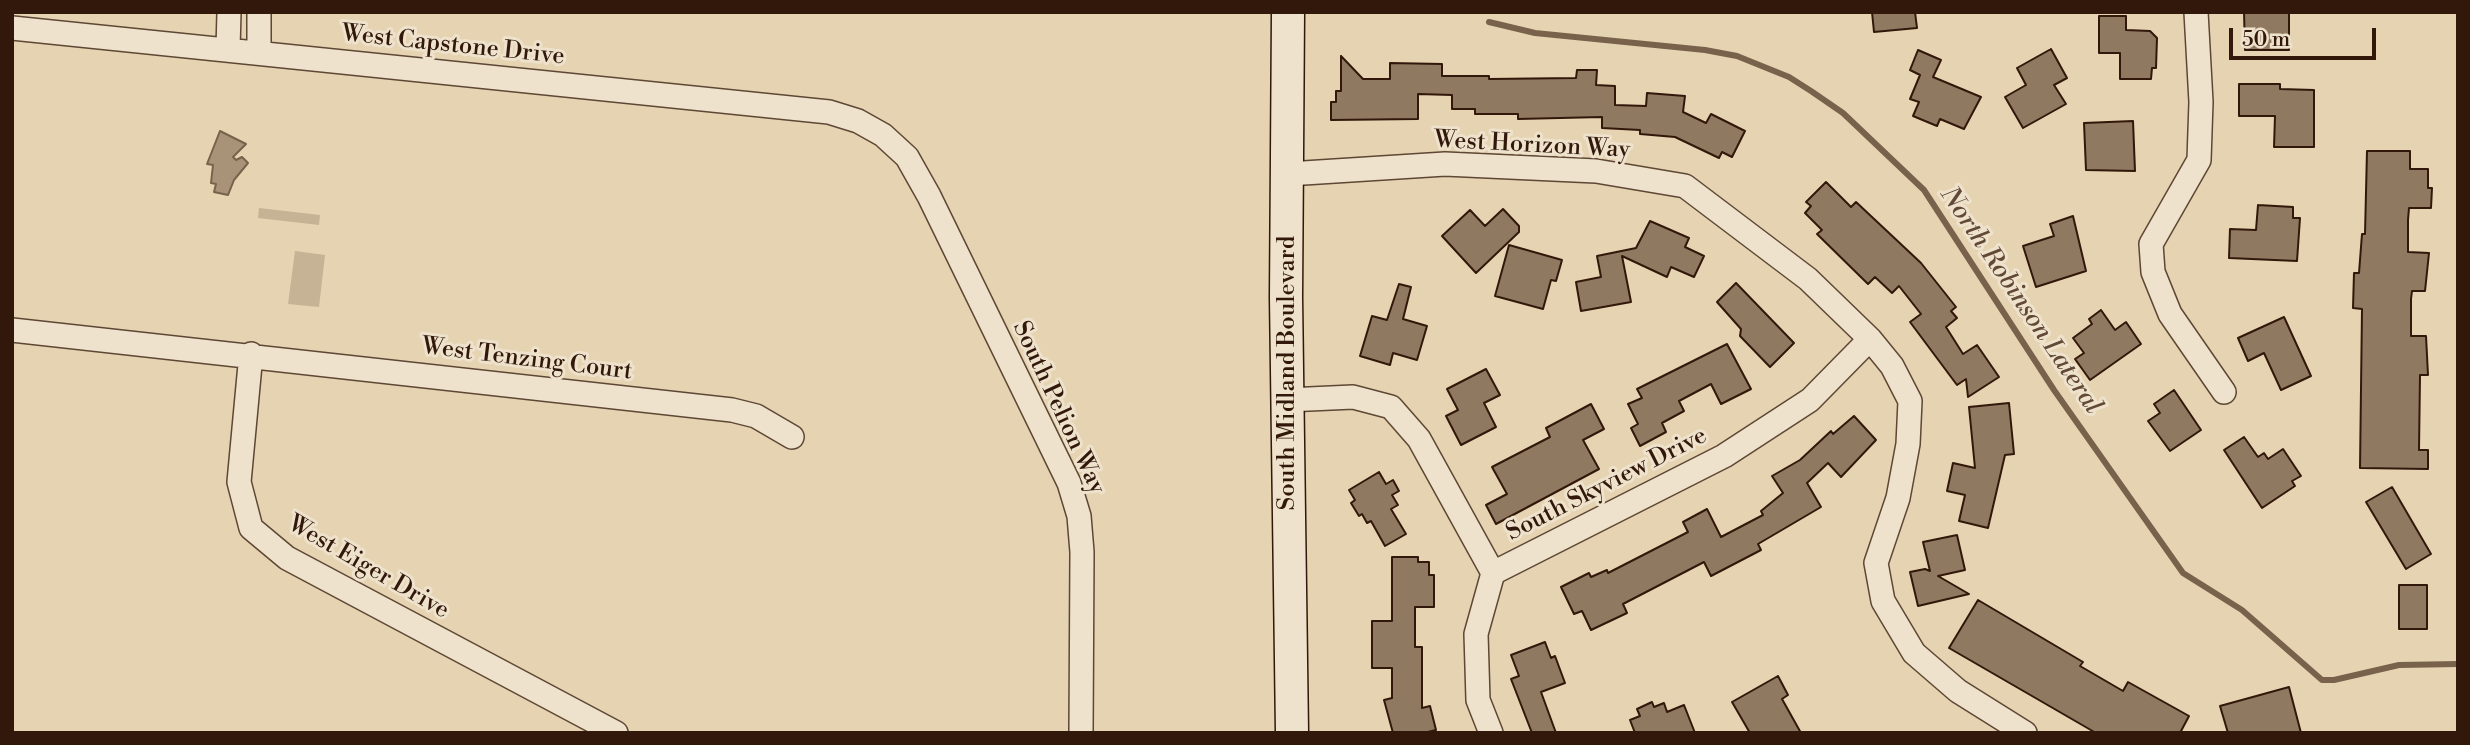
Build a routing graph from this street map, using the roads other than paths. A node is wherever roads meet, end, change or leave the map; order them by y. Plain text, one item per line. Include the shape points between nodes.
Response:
1 (229, 12) edge
2 (258, 12) edge
3 (1288, 12) edge
4 (2196, 12) edge
5 (12, 28) edge
6 (229, 49) junction
7 (259, 51) junction
8 (883, 135) joint
9 (1287, 174) junction
10 (12, 330) edge
11 (1870, 339) junction
12 (251, 354) junction
13 (2224, 392) dead end
14 (1287, 400) junction
15 (792, 437) dead end
16 (1493, 573) junction
17 (616, 733) edge
18 (1081, 733) edge
19 (1292, 733) edge
20 (1491, 733) edge
21 (2025, 733) edge

1 - 6 street
2 - 7 street
3 - 9 street, South Midland Boulevard
4 - 13 street via 2199,160 2151,244 2153,272 2170,314
5 - 6 street, West Capstone Drive
6 - 7 street, West Capstone Drive
7 - 8 street, West Capstone Drive via 829,112
8 - 18 street, South Pelion Way via 907,157 929,197 1069,483 1079,516 1082,552
9 - 11 street, West Horizon Way via 1445,164 1596,171 1685,186 1808,279
9 - 14 street, South Midland Boulevard
10 - 12 street, West Tenzing Court
11 - 16 street, South Skyview Drive via 1810,400 1724,456
11 - 21 street, West Horizon Way via 1892,366 1910,401 1898,498 1876,563 1882,601 1914,653 1958,691
12 - 15 street, West Tenzing Court via 732,410 756,416
12 - 17 street, West Eiger Drive via 239,482 251,528 287,558
14 - 16 street via 1353,397 1391,407 1419,439
14 - 19 street, South Midland Boulevard
16 - 20 street, South Skyview Drive via 1476,634 1478,701

